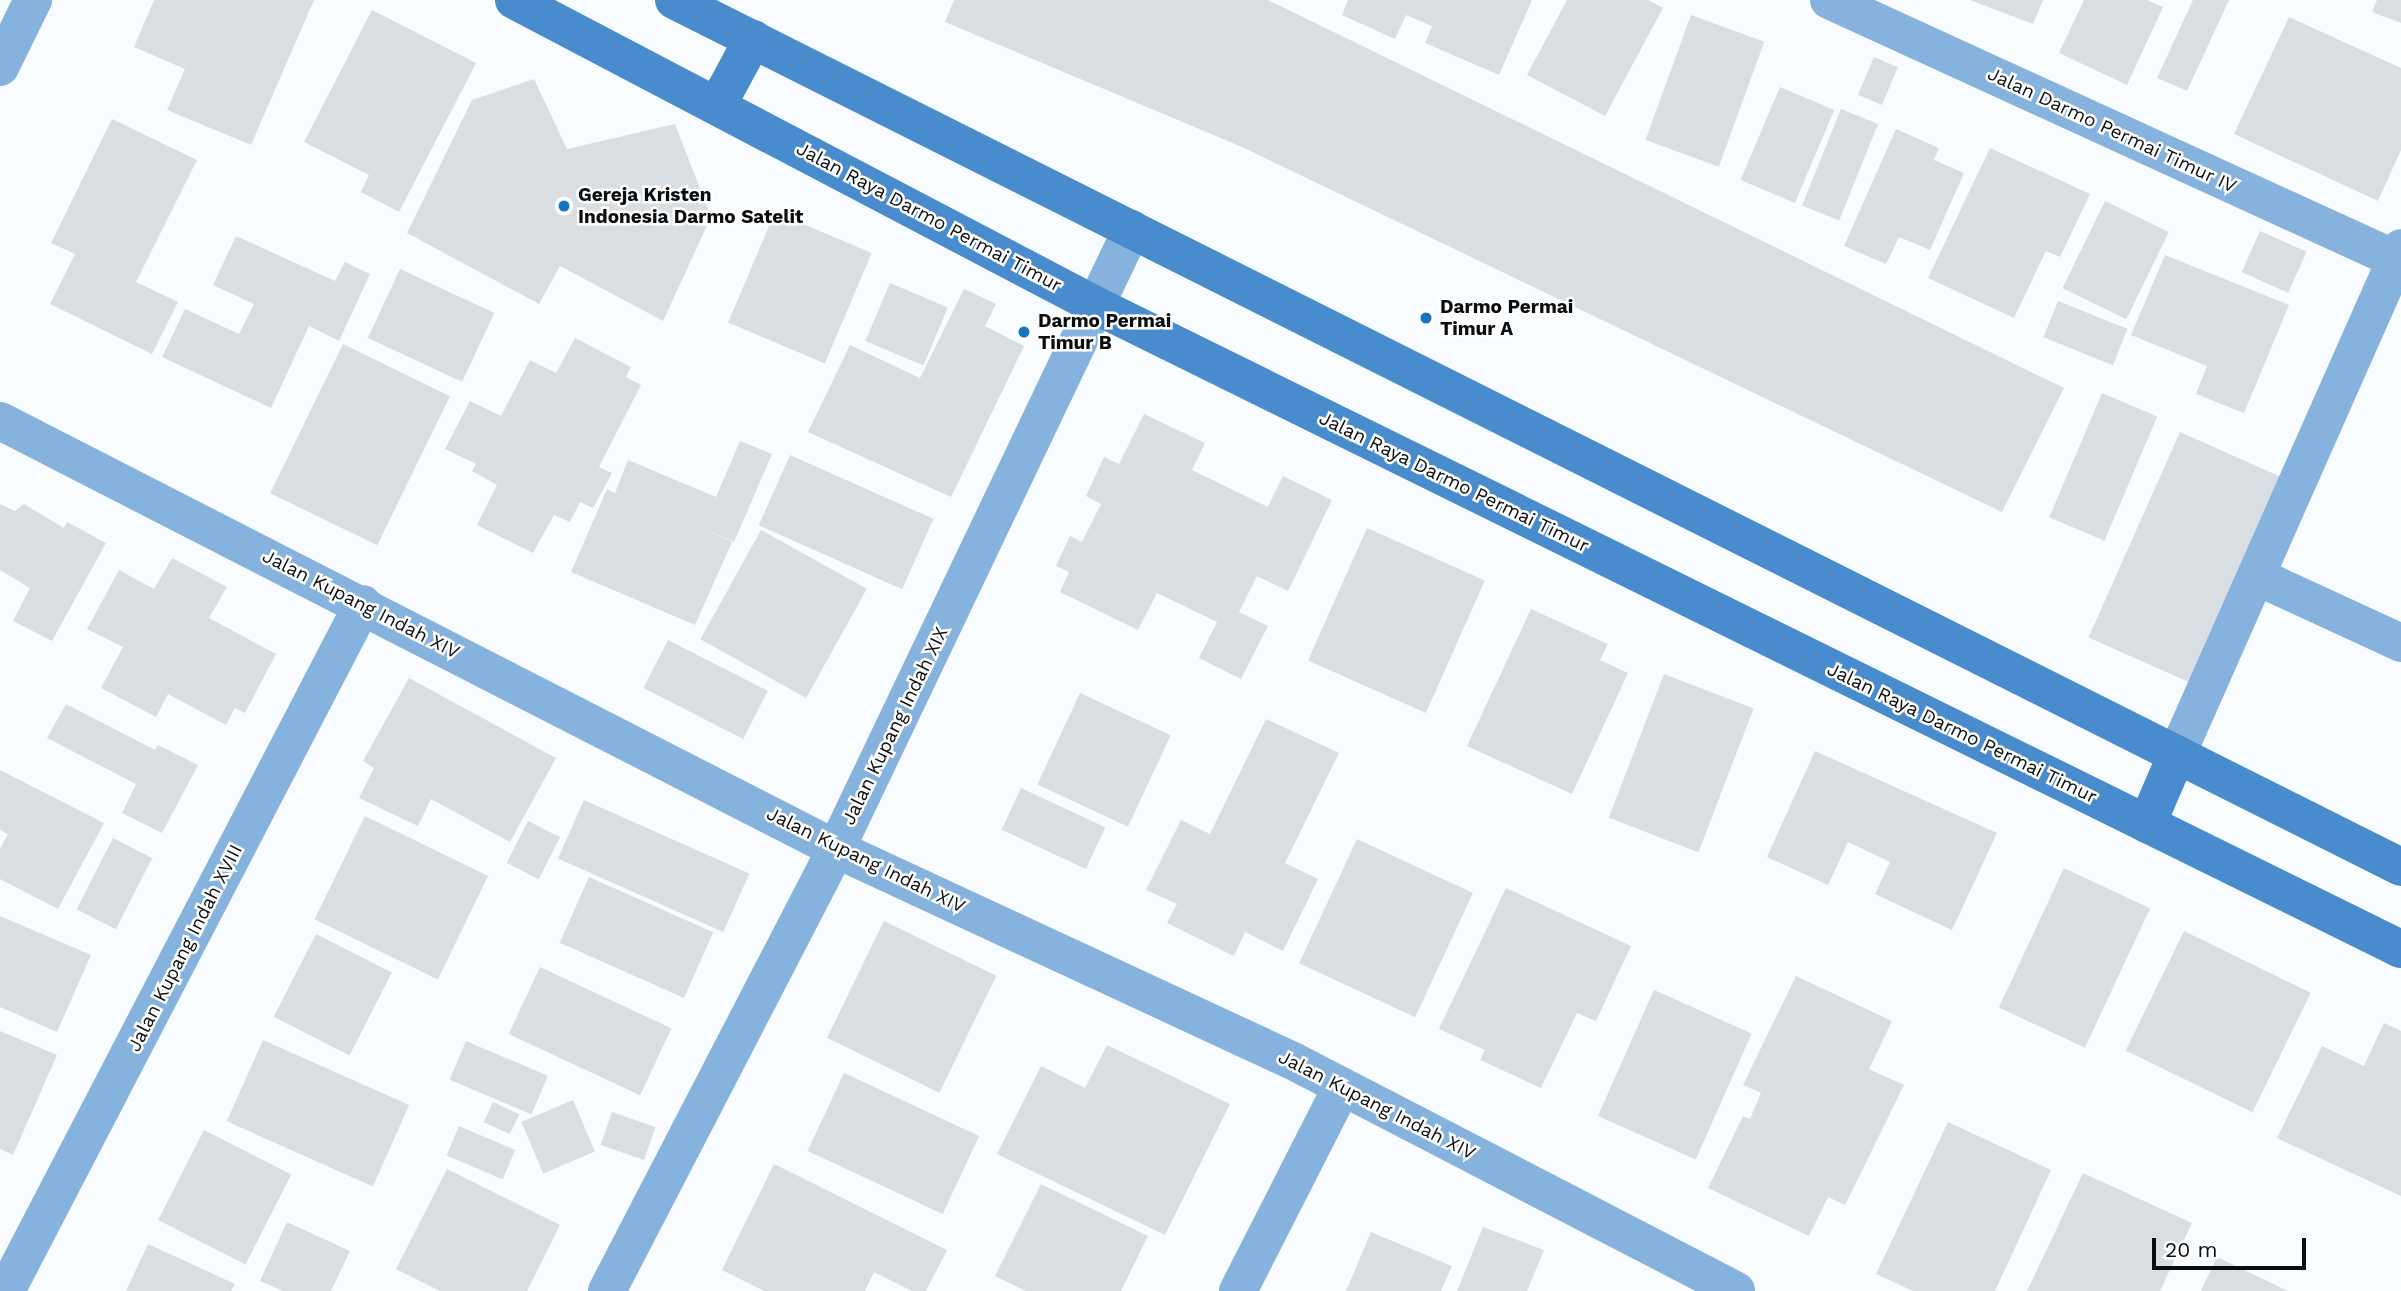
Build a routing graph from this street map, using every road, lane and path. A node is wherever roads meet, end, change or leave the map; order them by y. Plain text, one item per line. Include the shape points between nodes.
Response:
1 (33, 0) edge
2 (514, 0) edge
3 (674, 0) edge
4 (1829, 0) edge
5 (715, 9) edge
6 (753, 39) junction
7 (0, 67) edge
8 (718, 104) junction
9 (1132, 229) junction
10 (2398, 254) edge
11 (1097, 306) junction
12 (0, 421) edge
13 (2256, 576) junction
14 (363, 604) junction
15 (2401, 643) edge
16 (2177, 754) junction
17 (2147, 824) junction
18 (836, 849) junction
19 (2401, 867) edge
20 (2401, 949) edge
21 (1342, 1087) junction
22 (6, 1291) edge
23 (607, 1291) edge
24 (1238, 1291) edge
25 (1736, 1291) edge

1 - 7 street
2 - 8 main road, Jalan Raya Darmo Permai Timur
3 - 5 main road
4 - 10 street, Jalan Darmo Permai Timur IV
5 - 6 main road
6 - 8 main road
6 - 9 main road
8 - 11 main road, Jalan Raya Darmo Permai Timur
9 - 11 street, Jalan Kupang Indah XIX
9 - 16 main road
10 - 13 street, Jalan Darmo Permai Timur IV
11 - 17 main road, Jalan Raya Darmo Permai Timur
11 - 18 street, Jalan Kupang Indah XIX
12 - 14 street, Jalan Kupang Indah XIV
13 - 15 street
13 - 16 street, Jalan Darmo Permai Timur IV
14 - 18 street, Jalan Kupang Indah XIV
14 - 22 street, Jalan Kupang Indah XVIII
16 - 17 main road
16 - 19 main road
17 - 20 main road, Jalan Raya Darmo Permai Timur
18 - 21 street, Jalan Kupang Indah XIV
18 - 23 street, Jalan Kupang Indah XIX
21 - 24 street
21 - 25 street, Jalan Kupang Indah XIV

